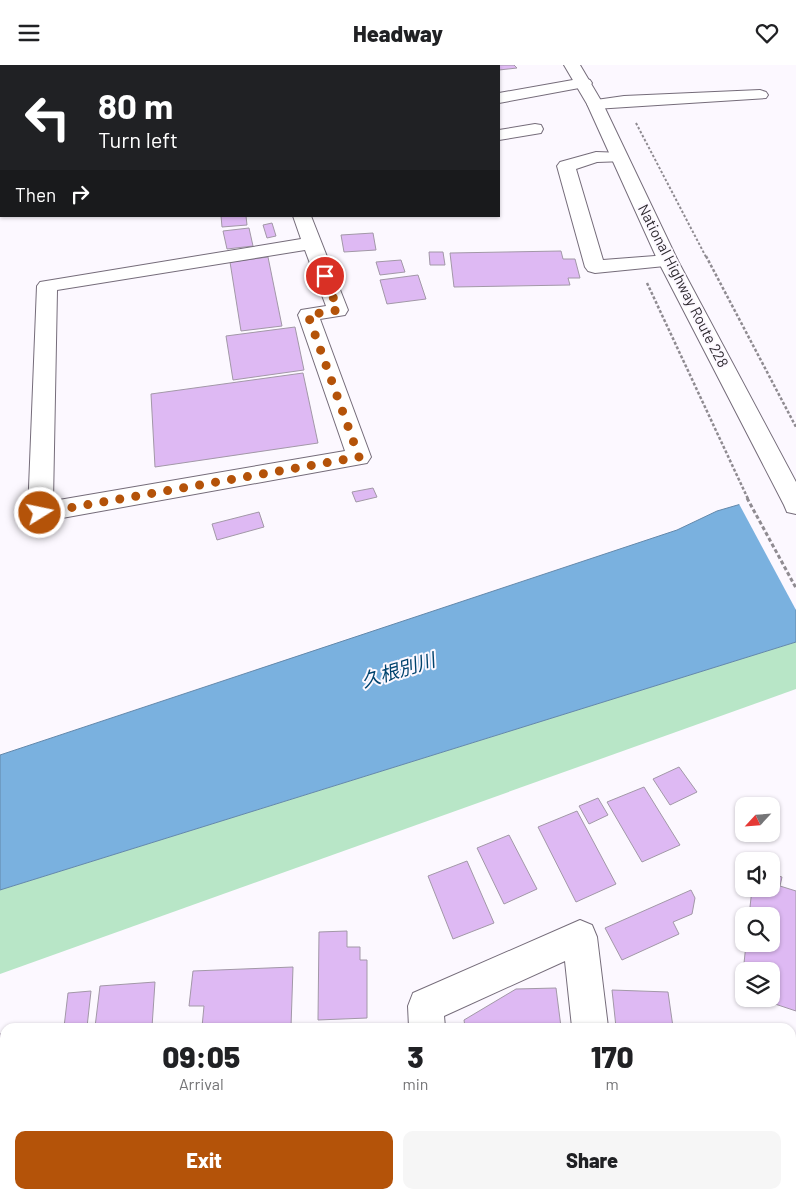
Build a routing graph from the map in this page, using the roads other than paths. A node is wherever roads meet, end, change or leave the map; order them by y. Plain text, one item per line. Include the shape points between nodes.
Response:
1 (572, 65) edge
2 (584, 83) junction
3 (760, 95) dead end
4 (500, 98) edge
5 (595, 104) junction
6 (534, 129) dead end
7 (500, 135) edge
8 (619, 157) junction
9 (302, 217) edge
10 (312, 243) junction
11 (668, 261) junction
12 (796, 505) edge
13 (427, 1023) edge
14 (590, 1023) edge

1 - 2 main road, National Highway Route 228
2 - 4 main road
2 - 5 main road, National Highway Route 228
3 - 5 main road
5 - 8 main road, National Highway Route 228
6 - 7 main road
8 - 11 main road, National Highway Route 228
8 - 11 main road via 596,157 566,166 595,267
9 - 10 main road
10 - 10 main road via 338,310 308,315 359,457 40,513 47,286
11 - 12 main road, National Highway Route 228
13 - 14 main road via 426,1007 580,937

